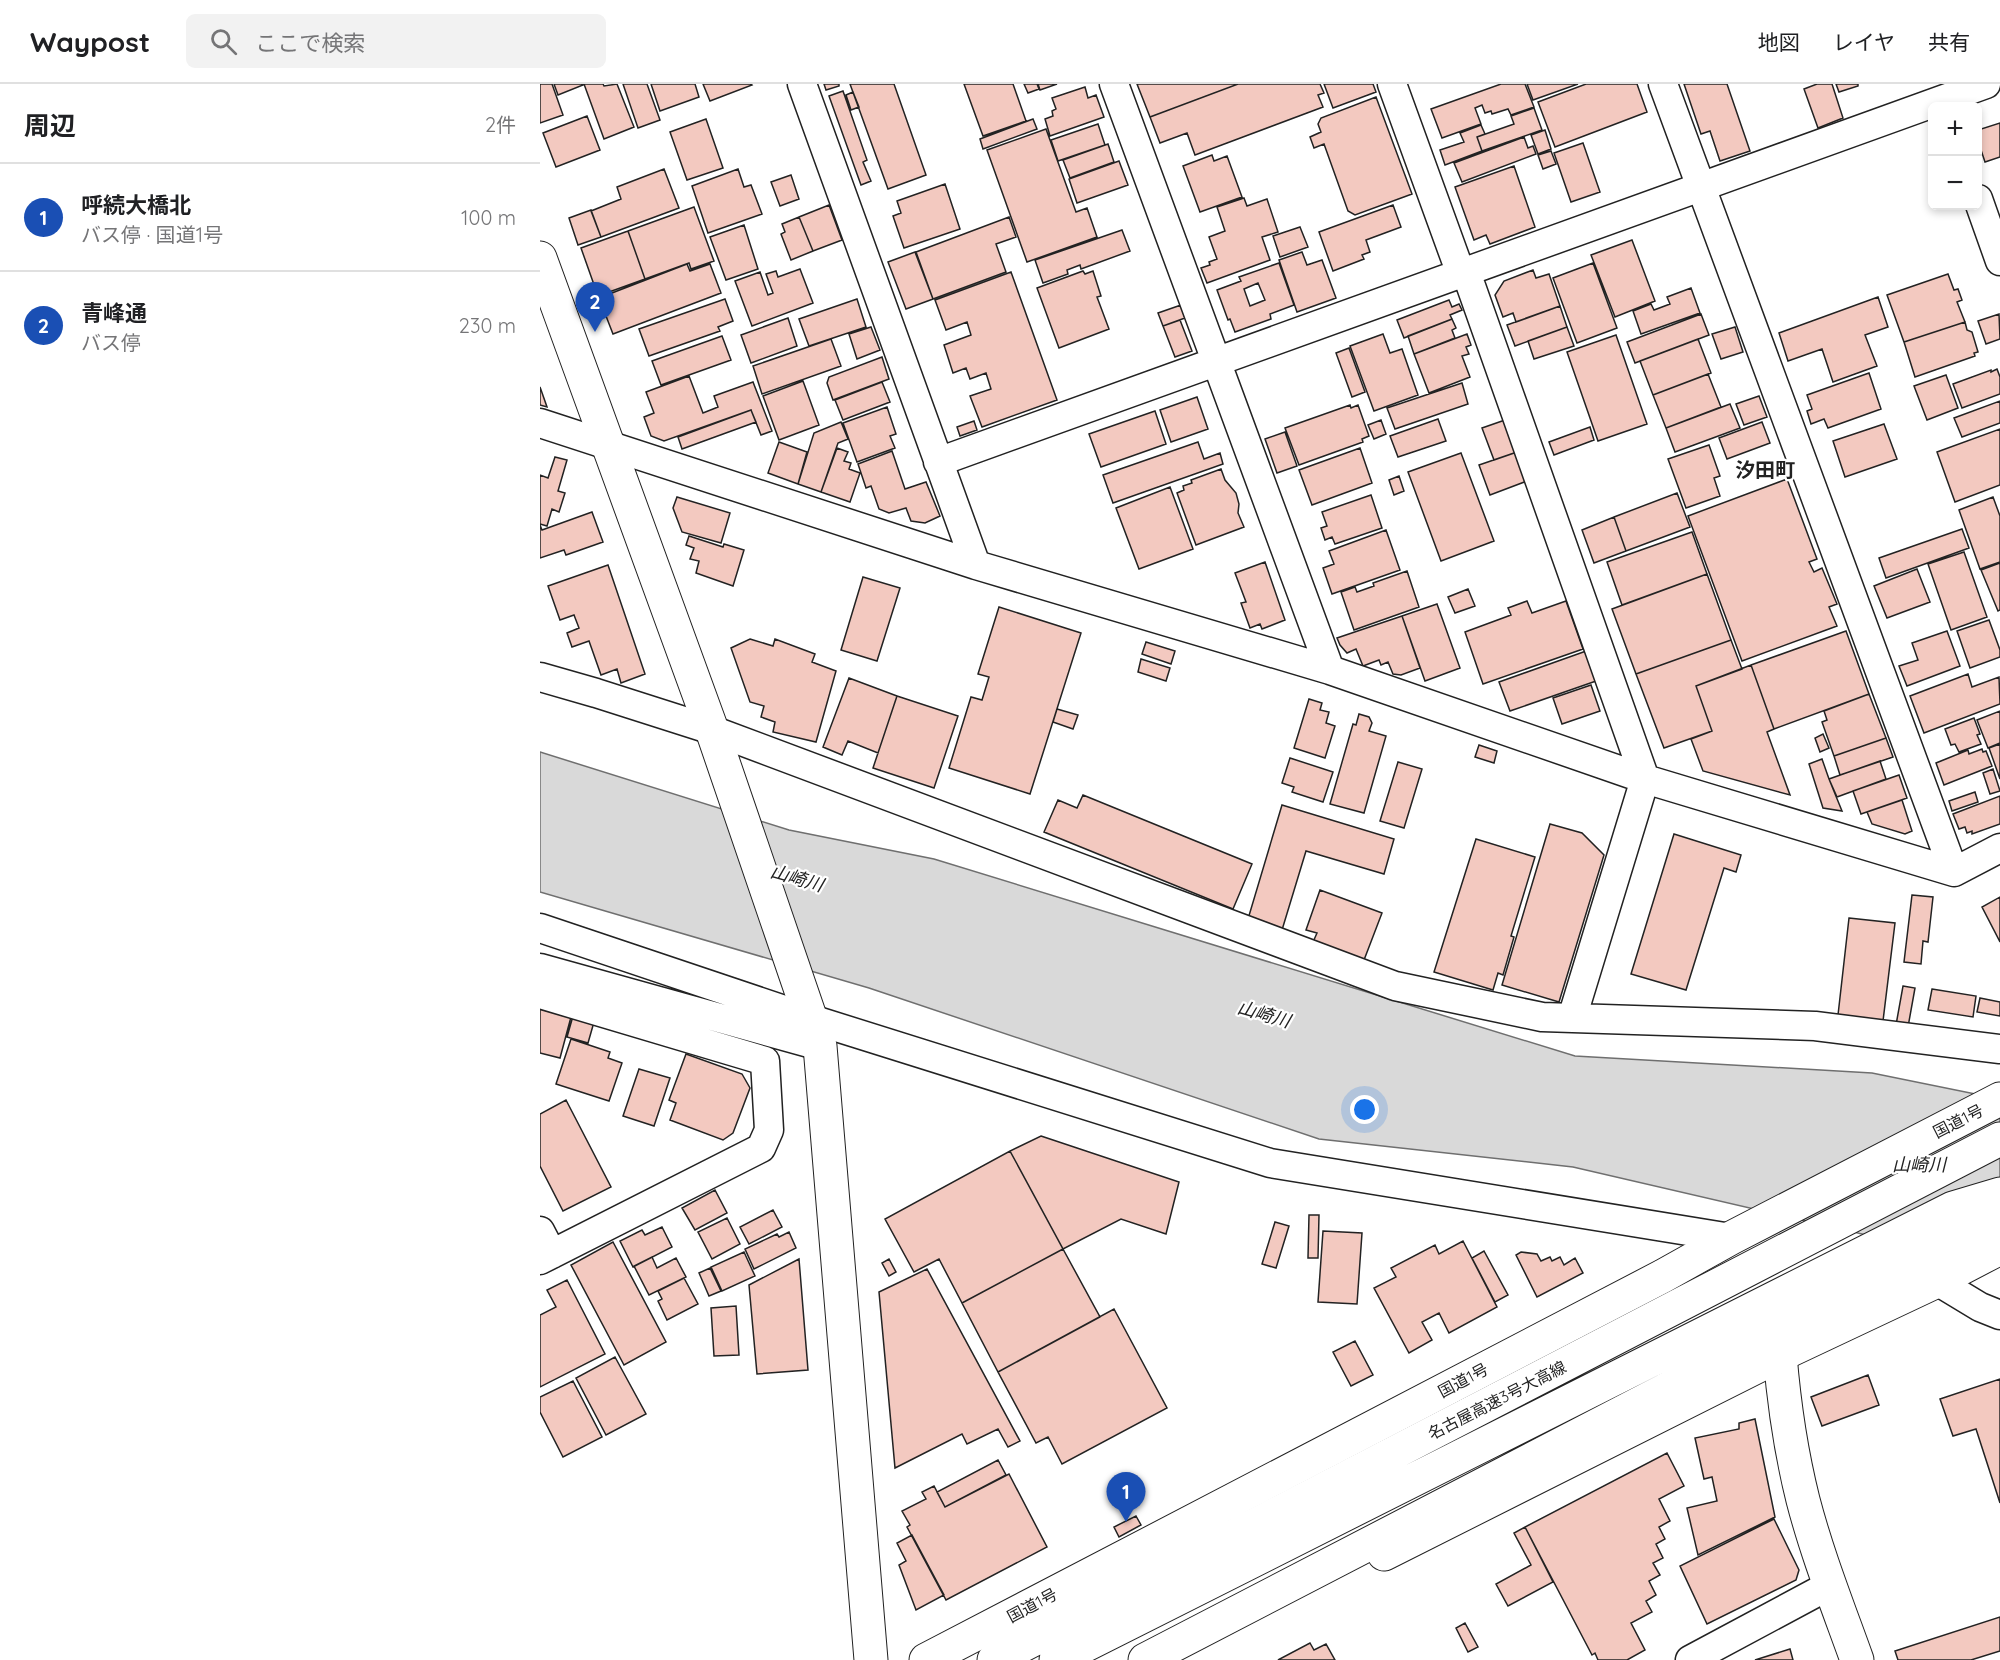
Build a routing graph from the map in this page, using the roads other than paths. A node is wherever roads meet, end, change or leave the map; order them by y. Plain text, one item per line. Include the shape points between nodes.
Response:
1 (802, 84) edge
2 (1114, 84) edge
3 (1392, 84) edge
4 (1663, 84) edge
5 (1986, 84) edge
6 (1941, 97) edge
7 (1701, 187) junction
8 (1981, 210) edge
9 (540, 258) edge
10 (2000, 261) edge
11 (1463, 273) junction
12 (1216, 362) junction
13 (540, 423) edge
14 (608, 445) junction
15 (938, 462) junction
16 (976, 565) junction
17 (1330, 670) junction
18 (540, 677) edge
19 (715, 739) junction
20 (1645, 779) junction
21 (2000, 848) edge
22 (1954, 873) junction
23 (540, 928) edge
24 (540, 968) edge
25 (540, 994) edge
26 (1572, 1018) junction
27 (812, 1022) junction
28 (2000, 1049) edge
29 (2000, 1099) edge
30 (2000, 1139) edge
31 (2000, 1194) edge
32 (2000, 1219) edge
33 (1731, 1238) junction
34 (544, 1248) edge
35 (2000, 1248) edge
36 (1950, 1274) junction
37 (2000, 1315) edge
38 (1780, 1356) junction
39 (1830, 1585) junction
40 (871, 1660) edge
41 (926, 1660) edge
42 (994, 1660) edge
43 (1056, 1660) edge
44 (1145, 1660) edge
45 (1173, 1660) edge
46 (1690, 1660) edge
47 (1857, 1660) edge

1 - 15 street
2 - 12 street
3 - 11 street
4 - 7 street
5 - 6 street
6 - 7 street
7 - 11 street
7 - 22 street
8 - 10 street
9 - 14 main road
11 - 12 street
11 - 20 street
12 - 15 street
12 - 17 street
13 - 14 street
14 - 16 street
14 - 19 main road
15 - 16 street
16 - 17 street
17 - 20 street
18 - 19 street via 596,693
19 - 26 street via 1395,986 1542,1017
19 - 27 main road
20 - 22 street
20 - 26 street
21 - 22 street
23 - 27 street
24 - 27 street
25 - 34 street via 765,1061 769,1131 761,1148
26 - 28 street via 1815,1026
27 - 33 street via 1270,1163
27 - 40 main road
29 - 33 main road, 国道1号
30 - 42 main road, 名古屋高速3号大高線
31 - 43 main road via 1942,1213
32 - 44 main road
33 - 41 main road, 国道1号
35 - 36 main road
36 - 37 street via 1980,1307
36 - 38 main road
38 - 39 main road via 1785,1414 1803,1501
38 - 45 main road
39 - 46 street
39 - 47 main road

